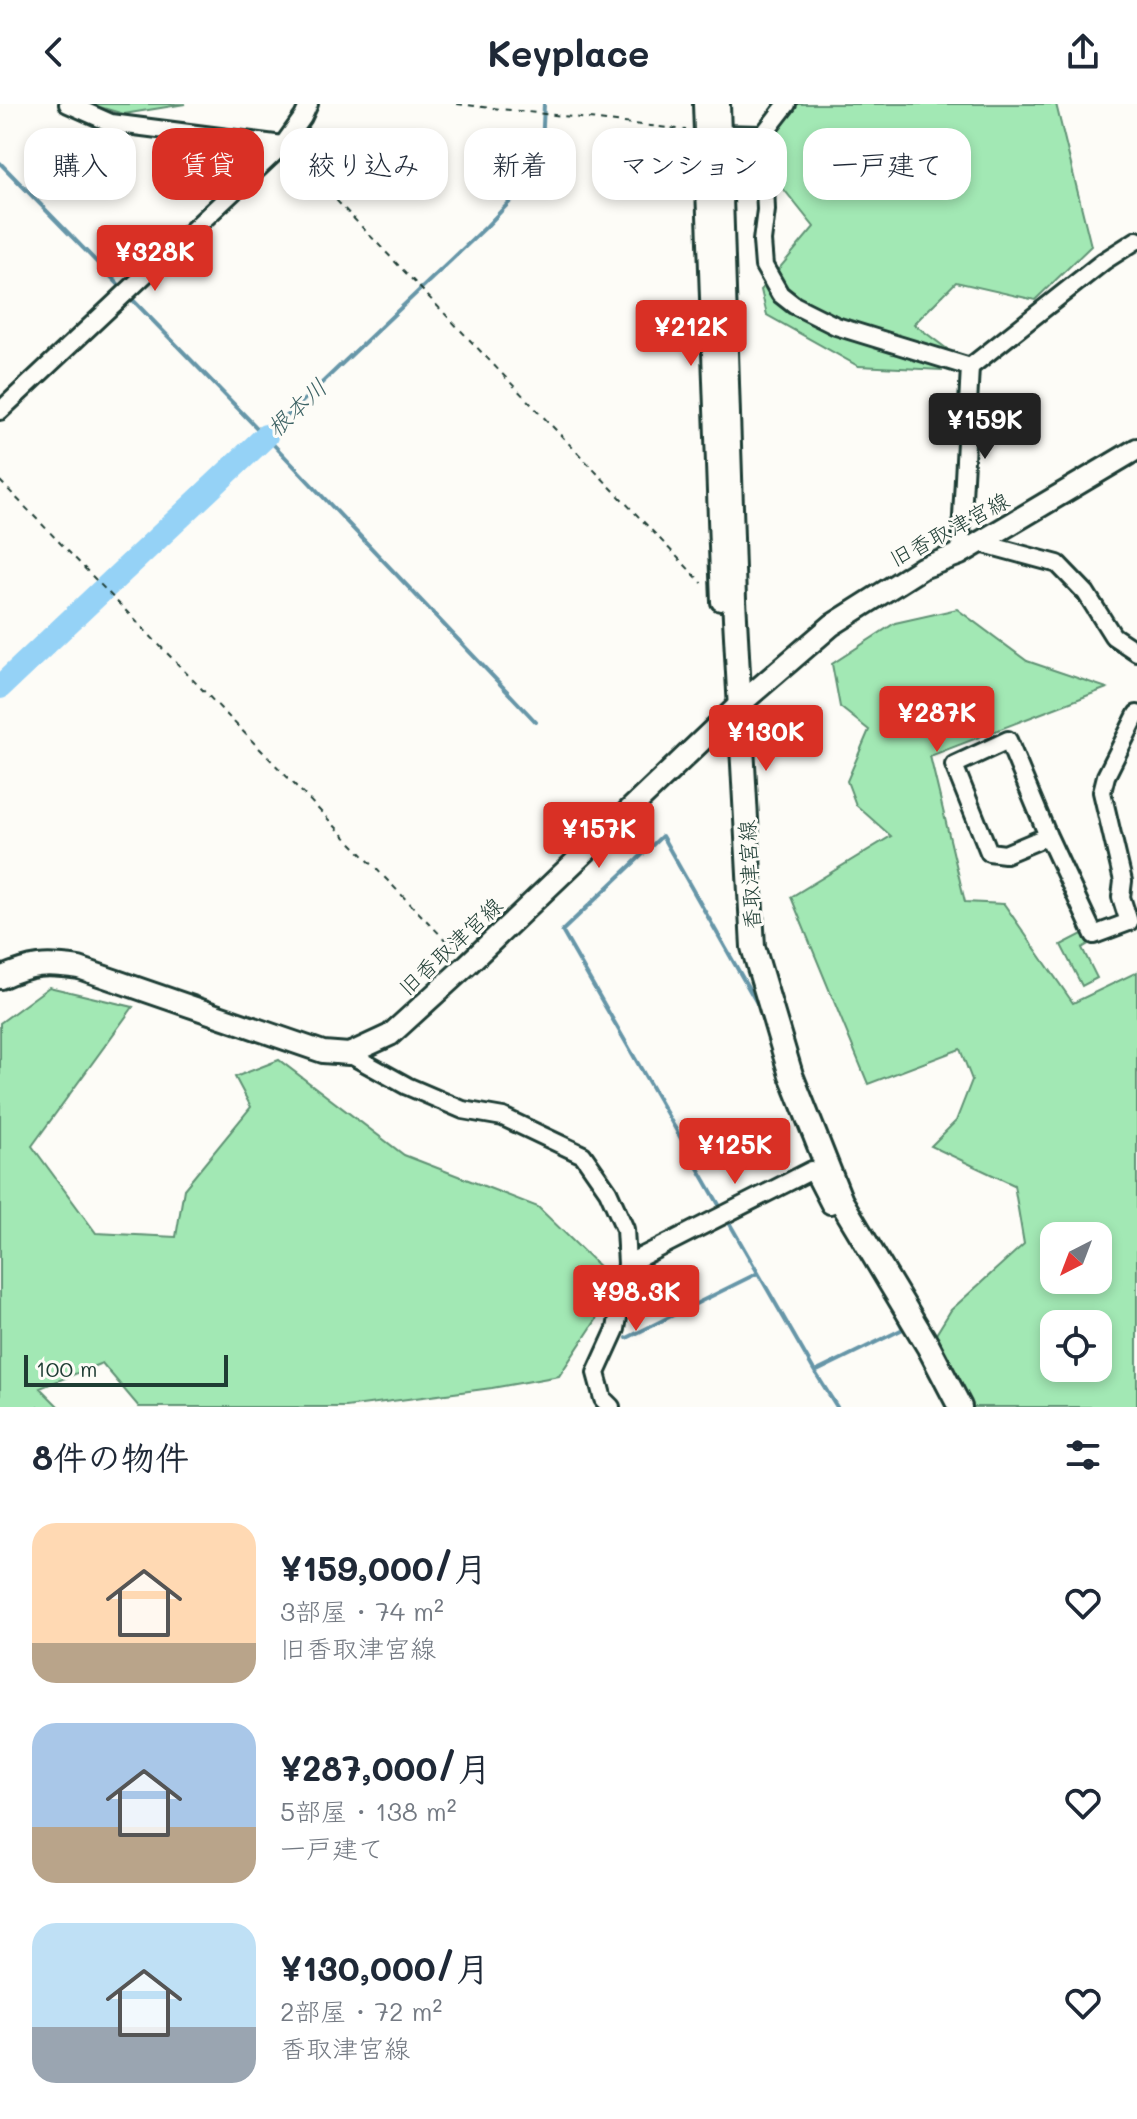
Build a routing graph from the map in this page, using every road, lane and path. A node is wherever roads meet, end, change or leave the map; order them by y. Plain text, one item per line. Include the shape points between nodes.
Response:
1 (68, 104) edge
2 (309, 104) edge
3 (457, 104) edge
4 (702, 104) edge
5 (718, 104) edge
6 (787, 104) edge
7 (295, 128) edge
8 (668, 128) edge
9 (709, 128) edge
10 (712, 128) edge
11 (768, 128) edge
12 (280, 145) edge
13 (280, 148) edge
14 (336, 200) edge
15 (712, 200) edge
16 (714, 200) edge
17 (766, 200) edge
18 (1137, 240) edge
19 (970, 367) junction
20 (0, 411) edge
21 (1137, 449) edge
22 (0, 481) edge
23 (980, 543) junction
24 (960, 554) junction
25 (720, 602) joint
26 (1137, 652) edge
27 (739, 705) junction
28 (1137, 714) edge
29 (1048, 836) junction
30 (468, 964) junction
31 (0, 978) edge
32 (349, 1054) junction
33 (841, 1201) junction
34 (627, 1264) junction
35 (611, 1407) edge
36 (960, 1407) edge

1 - 12 street via 111,123
2 - 7 street
3 - 8 path
4 - 9 street
5 - 10 main road, 香取津宮線
6 - 11 street
13 - 20 street
14 - 25 path
15 - 25 street
16 - 27 main road, 香取津宮線
17 - 19 street via 764,266 780,294 836,326
18 - 19 street
19 - 24 street
21 - 23 street, 旧香取津宮線
22 - 30 path
23 - 24 street, 旧香取津宮線
23 - 26 street via 1058,564 1086,593 1113,636
24 - 27 street, 旧香取津宮線 via 922,568 832,625
27 - 30 street, 旧香取津宮線
27 - 33 main road, 香取津宮線 via 753,947 791,1075
28 - 29 street via 1102,792 1129,922 1094,935
29 - 29 street via 1008,740 954,765 989,852 1005,854
30 - 32 street, 旧香取津宮線 via 390,1035
31 - 32 street via 47,964 79,968 323,1052
32 - 34 street via 407,1086 463,1110 503,1117 583,1155 625,1229
33 - 34 street via 830,1205 812,1170
33 - 36 main road, 香取津宮線
34 - 35 street via 616,1329 596,1373 603,1399

